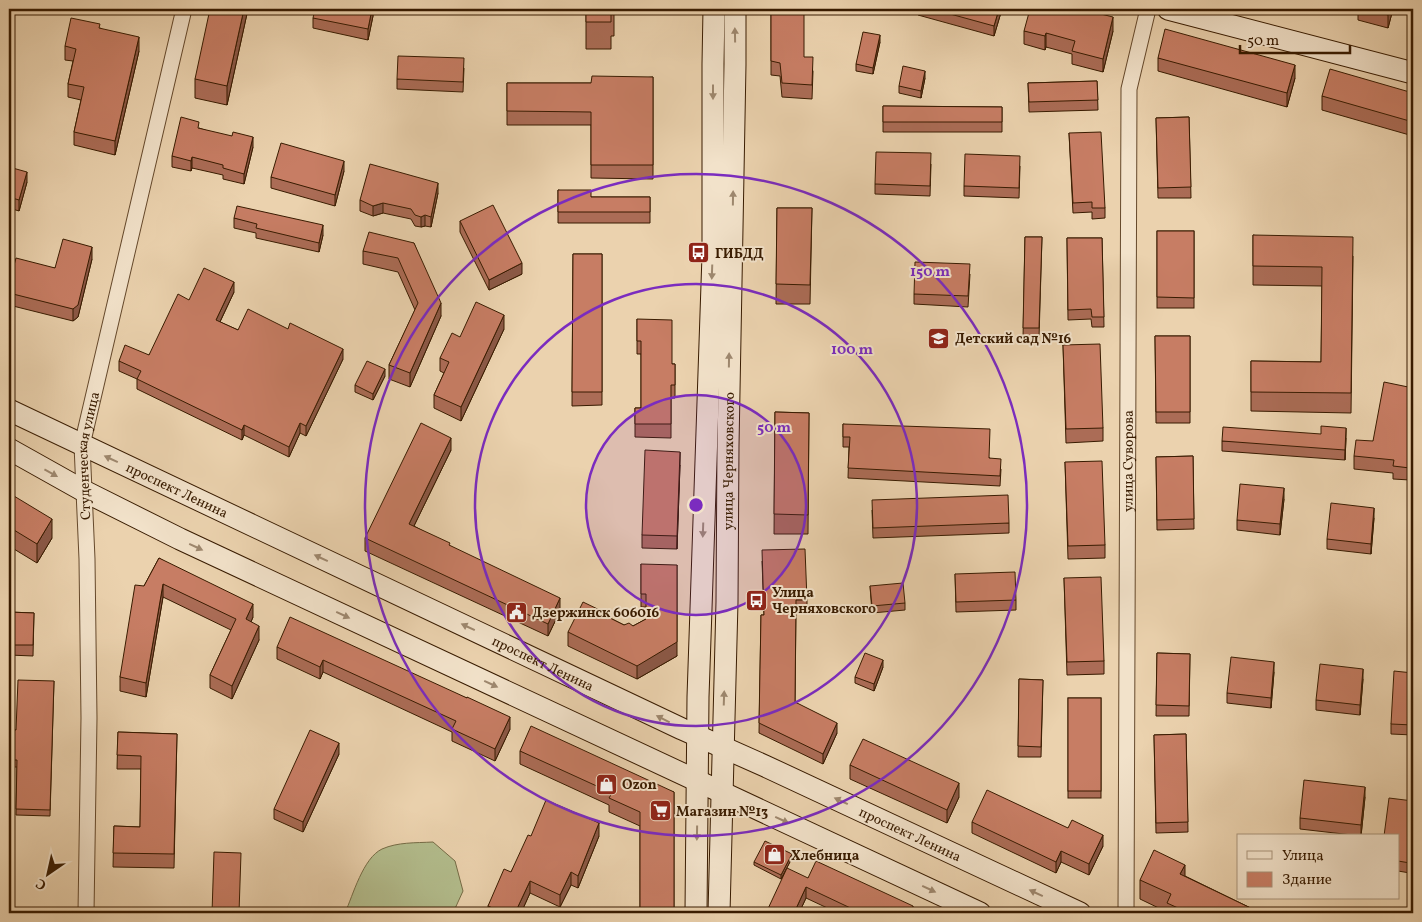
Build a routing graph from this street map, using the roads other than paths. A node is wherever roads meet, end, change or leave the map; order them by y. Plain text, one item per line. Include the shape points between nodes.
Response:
1 (184, 9) edge
2 (714, 9) edge
3 (735, 9) edge
4 (1148, 9) edge
5 (1168, 9) edge
6 (1413, 73) edge
7 (9, 410) edge
8 (82, 445) junction
9 (9, 449) edge
10 (84, 491) junction
11 (697, 736) junction
12 (723, 746) junction
13 (697, 780) junction
14 (722, 792) junction
15 (86, 913) edge
16 (696, 913) edge
17 (719, 913) edge
18 (980, 913) edge
19 (1080, 913) edge
20 (1126, 913) edge

1 - 8 street, Студенческая улица
2 -> 11 main road via 712,255
12 -> 3 main road, улица Черняховского
4 - 20 street, улица Суворова via 1129,88
5 - 6 main road
7 - 8 main road, проспект Ленина
8 - 10 street, Студенческая улица
11 -> 8 main road, проспект Ленина
9 -> 10 main road
10 -> 13 main road
10 - 15 street, Студенческая улица via 89,718
11 - 12 main road, проспект Ленина
11 - 13 main road
12 - 14 main road, улица Черняховского
19 -> 12 main road, проспект Ленина
13 - 14 main road
13 -> 16 main road
14 - 17 main road, улица Черняховского
14 -> 18 main road

